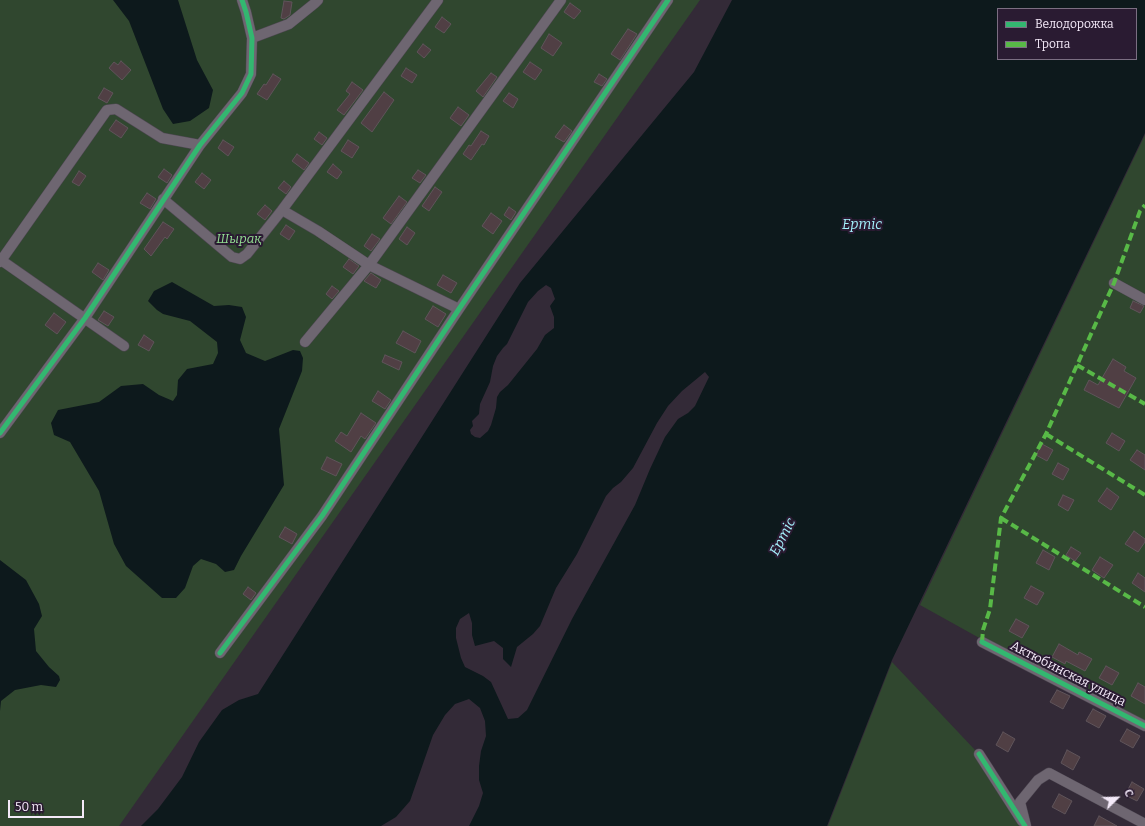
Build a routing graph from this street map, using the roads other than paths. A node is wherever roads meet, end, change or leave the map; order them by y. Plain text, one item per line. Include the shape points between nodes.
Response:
1 (242, 0) edge
2 (318, 0) edge
3 (438, 0) edge
4 (561, 0) edge
5 (668, 0) edge
6 (252, 38) junction
7 (200, 144) junction
8 (164, 199) junction
9 (282, 210) junction
10 (1, 261) edge
11 (369, 265) junction
12 (1114, 283) dead end
13 (1145, 300) edge
14 (459, 309) junction
15 (85, 318) junction
16 (306, 342) dead end
17 (124, 346) dead end
18 (0, 433) edge
19 (982, 642) dead end
20 (220, 653) dead end
21 (1145, 726) edge
22 (979, 754) dead end
23 (1145, 824) edge
24 (1025, 826) edge

1 - 6 street
2 - 6 street via 289,24
3 - 9 street
4 - 11 street
5 - 14 street
6 - 7 street via 251,74 242,93
7 - 8 street
7 - 10 street via 162,138 116,109 107,110
8 - 9 street via 232,257 240,259 247,254
8 - 15 street
9 - 11 street
10 - 15 street
11 - 14 street
11 - 16 street
12 - 13 street
14 - 20 street via 322,516
15 - 17 street
15 - 18 street
19 - 21 street, Актюбинская улица
22 - 24 street
23 - 24 street via 1049,773 1038,780 1020,802

